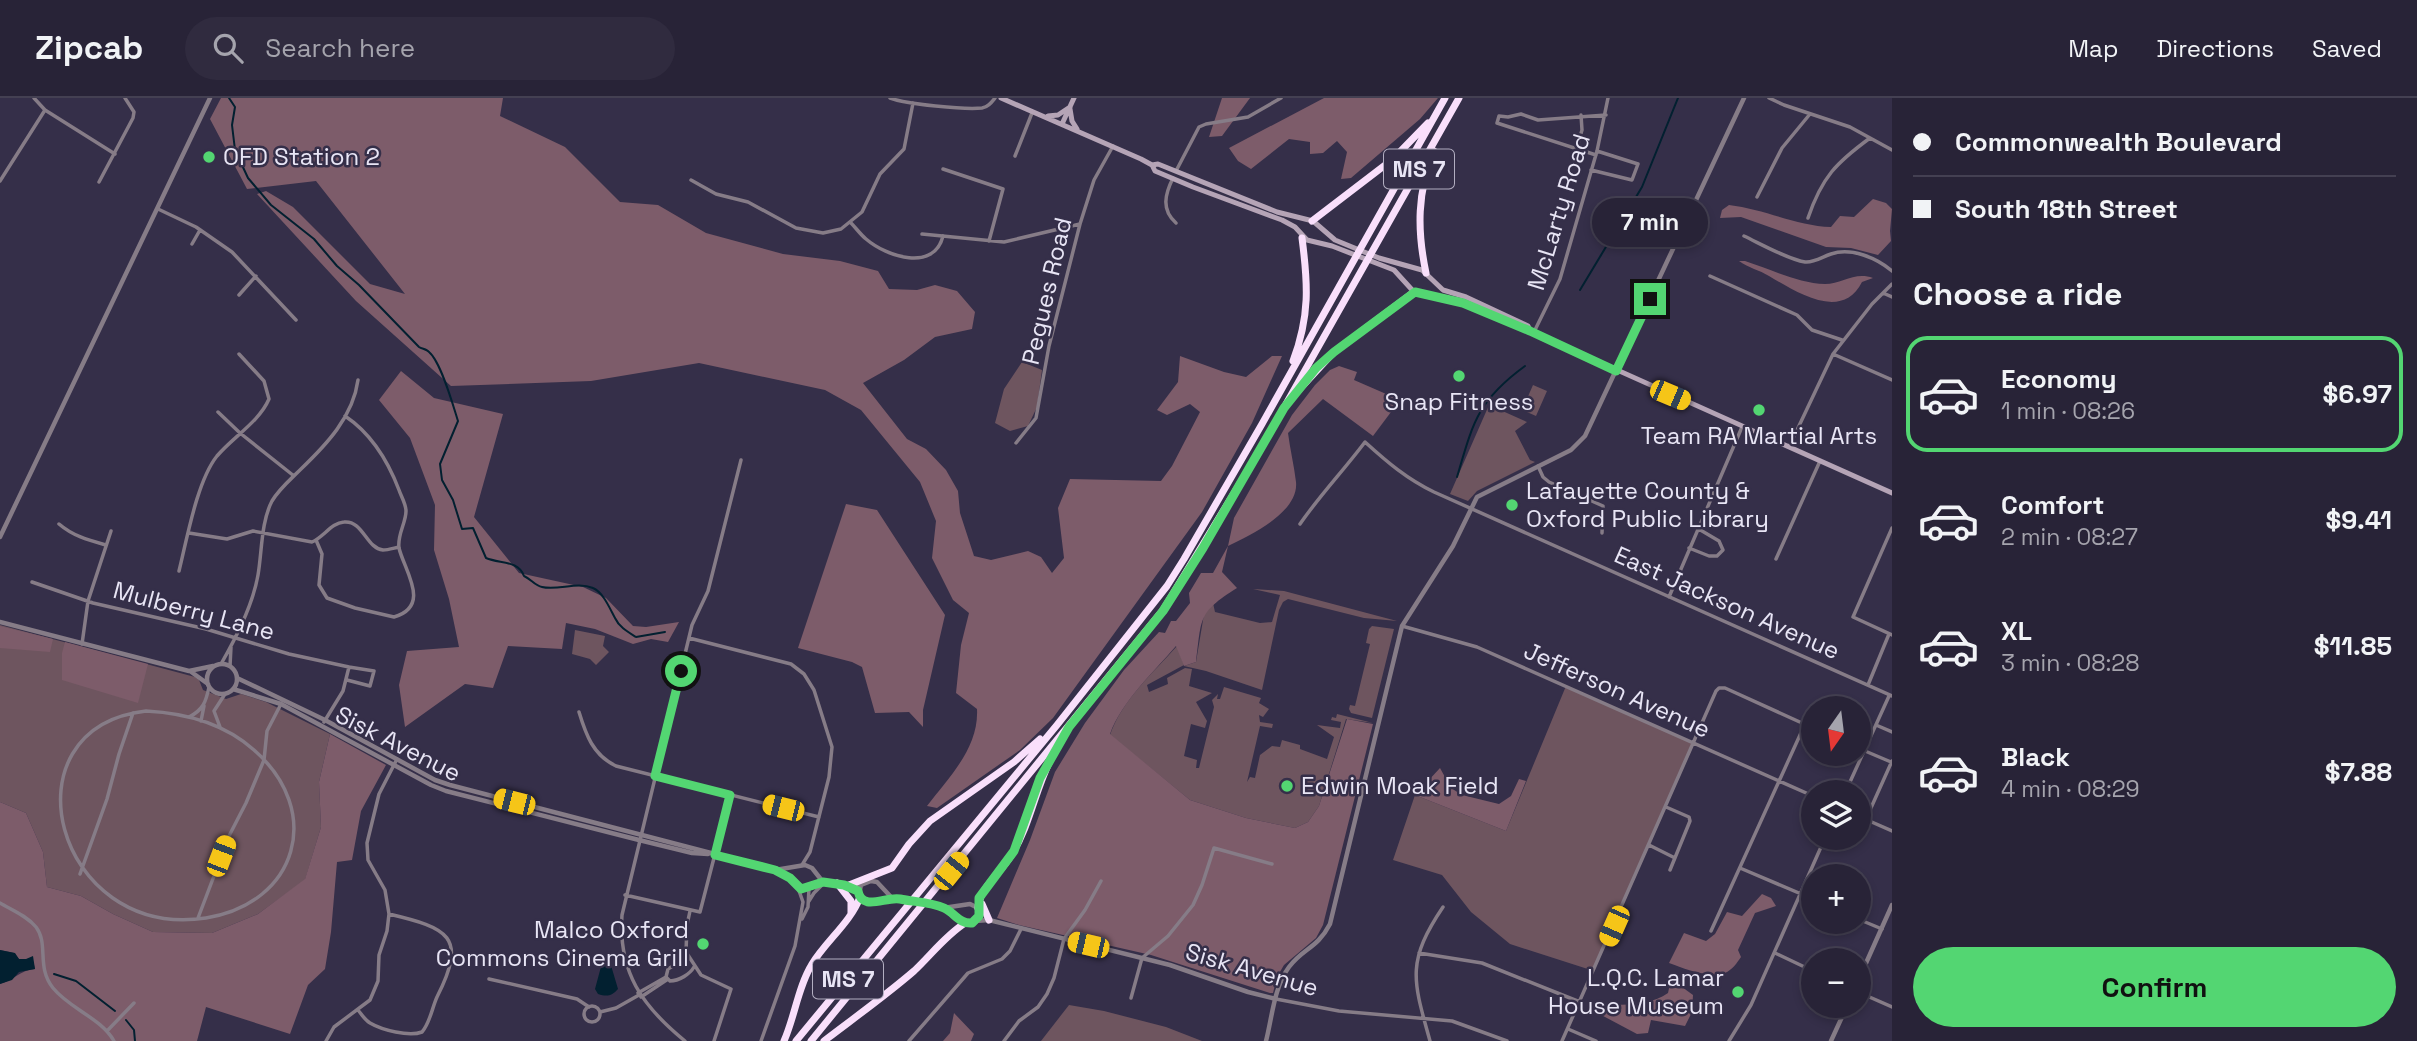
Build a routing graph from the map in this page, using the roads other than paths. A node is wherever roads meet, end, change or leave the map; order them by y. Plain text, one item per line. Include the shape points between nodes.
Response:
1 (34, 98) edge
2 (125, 98) edge
3 (210, 98) edge
4 (890, 98) edge
5 (995, 98) edge
6 (1001, 98) edge
7 (1074, 98) edge
8 (1281, 98) edge
9 (1459, 98) edge
10 (1744, 98) edge
11 (1769, 98) edge
12 (1444, 99) edge
13 (1610, 99) edge
14 (913, 103) junction
15 (1070, 107) junction
16 (45, 110) junction
17 (1033, 111) junction
18 (1810, 114) junction
19 (1581, 115) junction
20 (1594, 115) junction
21 (1606, 115) junction
22 (1043, 116) junction
23 (1062, 124) junction
24 (1604, 124) junction
25 (1441, 130) junction
26 (1079, 131) junction
27 (1870, 138) junction
28 (1113, 146) junction
29 (1577, 148) junction
30 (1892, 150) edge
31 (115, 153) junction
32 (1596, 153) junction
33 (1015, 156) dead end
34 (943, 169) dead end
35 (1591, 170) junction
36 (1174, 175) junction
37 (691, 180) dead end
38 (0, 181) edge
39 (99, 182) dead end
40 (1757, 197) dead end
41 (158, 209) junction
42 (1808, 218) dead end
43 (1311, 221) junction
44 (851, 223) junction
45 (1175, 223) dead end
46 (1080, 224) junction
47 (200, 230) junction
48 (922, 233) dead end
49 (1301, 235) junction
50 (943, 236) junction
51 (1744, 236) dead end
52 (989, 241) junction
53 (192, 244) dead end
54 (1892, 271) edge
55 (256, 276) junction
56 (1428, 276) junction
57 (1710, 276) dead end
58 (1892, 285) edge
59 (1415, 292) junction
60 (1883, 293) junction
61 (239, 295) dead end
62 (1892, 297) edge
63 (296, 320) dead end
64 (1532, 332) junction
65 (1843, 340) junction
66 (239, 354) dead end
67 (1833, 354) junction
68 (1616, 371) junction
69 (358, 380) dead end
70 (1892, 380) edge
71 (1283, 386) junction
72 (1284, 408) junction
73 (218, 412) dead end
74 (345, 416) junction
75 (1742, 426) junction
76 (240, 433) junction
77 (1016, 443) dead end
78 (1788, 447) junction
79 (741, 460) dead end
80 (1820, 461) junction
81 (1538, 466) junction
82 (294, 476) junction
83 (1892, 494) edge
84 (1470, 508) junction
85 (59, 524) dead end
86 (1300, 524) dead end
87 (1697, 528) junction
88 (1892, 528) edge
89 (111, 531) dead end
90 (265, 532) junction
91 (189, 533) junction
92 (1602, 533) dead end
93 (0, 537) edge
94 (316, 540) junction
95 (106, 545) junction
96 (399, 547) junction
97 (1689, 548) junction
98 (1776, 559) dead end
99 (179, 571) dead end
100 (32, 582) dead end
101 (1669, 597) junction
102 (88, 601) junction
103 (0, 622) edge
104 (1402, 626) junction
105 (1891, 635) edge
106 (235, 638) junction
107 (689, 638) junction
108 (82, 644) junction
109 (231, 648) junction
110 (221, 663) junction
111 (213, 666) junction
112 (230, 666) junction
113 (349, 667) junction
114 (189, 671) junction
115 (237, 678) junction
116 (347, 680) junction
117 (1868, 685) junction
118 (208, 686) junction
119 (233, 689) junction
120 (225, 694) junction
121 (1891, 696) edge
122 (282, 702) junction
123 (205, 704) junction
124 (214, 711) junction
125 (133, 712) junction
126 (579, 712) dead end
127 (189, 717) junction
128 (201, 721) junction
129 (1801, 722) edge
130 (96, 723) dead end
131 (208, 723) junction
132 (324, 723) junction
133 (1876, 724) junction
134 (1057, 725) junction
135 (1069, 727) junction
136 (221, 729) junction
137 (1892, 732) edge
138 (1801, 733) edge
139 (1871, 735) edge
140 (1694, 744) junction
141 (1871, 754) edge
142 (264, 760) junction
143 (395, 762) junction
144 (1892, 762) edge
145 (655, 776) junction
146 (1779, 782) junction
147 (1801, 791) edge
148 (730, 795) junction
149 (1666, 807) junction
150 (1871, 808) edge
151 (819, 817) junction
152 (1871, 821) edge
153 (1892, 831) edge
154 (640, 833) junction
155 (639, 840) junction
156 (1649, 845) junction
157 (810, 852) junction
158 (715, 855) junction
159 (86, 857) junction
160 (1675, 858) junction
161 (1272, 864) dead end
162 (799, 866) junction
163 (892, 868) junction
164 (1740, 868) junction
165 (775, 870) junction
166 (1670, 870) dead end
167 (813, 871) junction
168 (873, 881) junction
169 (1101, 881) dead end
170 (793, 882) junction
171 (825, 882) junction
172 (843, 884) junction
173 (860, 885) junction
174 (93, 887) dead end
175 (810, 887) junction
176 (798, 888) junction
177 (983, 892) junction
178 (859, 894) junction
179 (1801, 894) joint
180 (625, 895) junction
181 (892, 898) junction
182 (0, 903) edge
183 (808, 903) junction
184 (204, 904) junction
185 (1892, 905) edge
186 (1443, 907) dead end
187 (943, 908) junction
188 (979, 910) junction
189 (690, 911) junction
190 (851, 913) junction
191 (390, 914) junction
192 (217, 915) junction
193 (197, 918) junction
194 (989, 920) junction
195 (801, 921) junction
196 (975, 921) junction
197 (965, 923) junction
198 (1871, 924) edge
199 (1021, 929) junction
200 (1882, 929) junction
201 (1712, 931) dead end
202 (1064, 939) junction
203 (1419, 953) junction
204 (1775, 953) junction
205 (1871, 953) edge
206 (1142, 958) junction
207 (691, 959) junction
208 (695, 965) junction
209 (1801, 965) edge
210 (667, 978) junction
211 (489, 979) dead end
212 (639, 995) junction
213 (1131, 998) dead end
214 (1871, 998) edge
215 (1276, 999) junction
216 (1580, 1002) junction
217 (134, 1003) dead end
218 (589, 1007) junction
219 (1892, 1007) edge
220 (358, 1010) junction
221 (600, 1012) junction
222 (1424, 1018) junction
223 (1842, 1018) edge
224 (1568, 1029) junction
225 (107, 1031) junction
226 (114, 1041) edge
227 (326, 1041) edge
228 (684, 1041) edge
229 (714, 1041) edge
230 (761, 1041) edge
231 (784, 1041) edge
232 (796, 1041) edge
233 (811, 1041) edge
234 (824, 1041) edge
235 (909, 1041) edge
236 (1004, 1041) edge
237 (1266, 1041) edge
238 (1430, 1041) edge
239 (1507, 1041) edge
240 (1562, 1041) edge
241 (1596, 1041) edge
242 (1729, 1041) edge
243 (1831, 1041) edge

1 - 16 street
2 - 31 street via 134,112
3 - 41 street
4 - 14 street
5 - 14 street via 984,108
6 - 17 main road
7 - 15 main road
8 - 36 street via 1248,117 1199,127
9 - 25 highway, MS 7
10 - 68 street
11 - 18 street
12 - 43 highway via 1406,148
12 - 71 highway, MS 7
13 - 21 street, McLarty Road
14 - 44 street via 904,149 880,174 862,212
15 - 22 main road via 1058,115
15 - 23 main road
15 - 26 main road
16 - 31 street
16 - 38 street
17 - 22 main road
17 - 33 street
18 - 27 street
18 - 40 street via 1782,148
19 - 20 street
19 - 29 street
19 - 29 street via 1538,120 1521,114 1499,116 1496,123
20 - 21 street
20 - 24 street
21 - 24 street, McLarty Road
22 - 23 main road
23 - 26 main road
24 - 32 street, McLarty Road
25 - 56 highway via 1419,204 1419,234
25 - 72 highway, MS 7
26 - 28 main road
27 - 30 street
27 - 42 street via 1842,159 1821,185
28 - 36 main road via 1152,165 1155,171
28 - 46 street, Pegues Road via 1094,180
29 - 32 street
31 - 39 street
32 - 35 street, McLarty Road
32 - 35 street via 1638,164 1632,180
34 - 52 street via 1003,189
35 - 64 street, McLarty Road via 1560,279
36 - 43 main road
36 - 45 street via 1165,206
36 - 49 main road via 1282,219
37 - 44 street via 716,194 748,202 796,228 831,232
41 - 47 street
41 - 93 street
43 - 49 main road via 1302,224
43 - 56 main road via 1335,240 1416,267
44 - 50 street via 881,249 914,258 939,250
46 - 52 street via 1004,242
46 - 77 street, Pegues Road via 1036,418
47 - 53 street
47 - 55 street
48 - 50 street
49 - 59 main road via 1394,270
49 - 71 highway via 1308,275 1306,315
50 - 52 street
51 - 54 street via 1803,262 1845,251
55 - 61 street
55 - 63 street
56 - 59 main road via 1422,290
56 - 64 main road via 1443,290 1500,312
57 - 65 street via 1797,315 1812,330
58 - 60 street
59 - 64 main road via 1451,299
59 - 72 highway via 1334,352
60 - 62 street
60 - 65 street
64 - 68 main road
65 - 67 street
66 - 76 street via 264,381 269,395 261,412
67 - 70 street
67 - 78 street
68 - 75 main road
68 - 81 street via 1585,436 1571,450
69 - 74 street
71 - 134 highway, MS 7 via 1184,559
72 - 135 highway, MS 7 via 1163,611
73 - 76 street
74 - 82 street via 323,448
74 - 96 street via 382,454 392,473 406,512
75 - 78 main road
75 - 87 street
76 - 82 street
76 - 91 street via 209,470
78 - 80 main road
79 - 107 street via 708,591
80 - 83 main road
80 - 98 street
81 - 84 street via 1482,494
81 - 92 street via 1549,482 1602,506
82 - 90 street via 273,500
84 - 86 street, East Jackson Avenue via 1408,479 1365,442
84 - 101 street, East Jackson Avenue
84 - 104 street via 1453,545
85 - 95 street via 80,538
87 - 97 street
87 - 97 street via 1719,541 1723,550 1709,556
88 - 105 street via 1853,617
89 - 95 street
90 - 91 street via 247,531 227,539
90 - 94 street
90 - 106 street via 256,584
91 - 99 street
94 - 96 street via 345,521 355,524 377,548
94 - 96 street via 322,554 319,585 327,598 394,617 410,606 414,590
95 - 102 street
97 - 101 street
100 - 102 street, Mulberry Lane
101 - 117 street, East Jackson Avenue
102 - 106 street, Mulberry Lane
102 - 108 street
103 - 108 street
104 - 140 street, Jefferson Avenue via 1477,647
104 - 215 street via 1330,924 1321,940 1287,969
105 - 117 street
106 - 109 street
106 - 113 street, Mulberry Lane
107 - 145 street
107 - 151 street via 791,664 804,674 814,690 832,747
108 - 114 street
109 - 110 street
109 - 112 street
110 - 111 street
110 - 112 street
111 - 114 street
111 - 118 street via 207,674
112 - 115 street
113 - 116 street
113 - 116 street, Mulberry Lane via 374,671 370,686
114 - 118 street
115 - 119 street
115 - 122 street, Sisk Avenue
116 - 132 street
117 - 121 street, East Jackson Avenue
118 - 120 street
118 - 123 street
119 - 120 street
119 - 122 street, Sisk Avenue
120 - 124 street
121 - 133 street
122 - 132 street, Sisk Avenue
122 - 142 street via 267,731
123 - 127 street
123 - 128 street
124 - 131 street
124 - 136 street
125 - 127 street
125 - 130 street
125 - 159 street
126 - 145 street via 598,755 616,766
127 - 128 street
128 - 131 street
129 - 140 street via 1719,688
131 - 136 street
132 - 143 street, Sisk Avenue
133 - 137 street
133 - 139 street
134 - 163 highway via 1014,762 930,821
134 - 232 highway, MS 7
135 - 177 highway via 1040,778 1014,851
135 - 233 highway, MS 7
136 - 142 street
138 - 146 street
140 - 146 street, Jefferson Avenue
140 - 149 street
141 - 144 street
142 - 184 street
142 - 192 street via 288,795 295,822 290,854 277,879 258,897
143 - 154 street, Sisk Avenue via 450,785
143 - 155 street, Sisk Avenue via 446,791
143 - 191 street via 379,794 367,842 368,860 385,890
144 - 150 street
145 - 148 street
145 - 154 street
146 - 147 street, Jefferson Avenue
146 - 164 street
148 - 151 street
148 - 158 street
149 - 156 street
149 - 160 street via 1690,819
151 - 157 street
152 - 153 street
154 - 155 street
154 - 158 street, Sisk Avenue
155 - 158 street, Sisk Avenue
155 - 180 street
156 - 160 street
156 - 216 street
157 - 162 street
157 - 167 street
158 - 165 street, Sisk Avenue
158 - 189 street via 702,910
159 - 159 street via 81,876 74,866
160 - 166 street
161 - 206 street via 1214,848 1193,905
162 - 165 street, Sisk Avenue
162 - 167 street, Sisk Avenue
162 - 170 street
163 - 168 highway
163 - 172 highway
164 - 179 street
164 - 201 street
165 - 170 street, Sisk Avenue
167 - 171 street
167 - 175 street
168 - 173 street
168 - 181 street
169 - 202 street
170 - 176 street, Sisk Avenue
171 - 172 street
171 - 175 street
171 - 183 street
172 - 173 street
172 - 178 street
172 - 190 highway
173 - 178 street
174 - 193 street via 136,912 169,919
175 - 176 street
175 - 183 street
176 - 195 street via 803,902
177 - 188 highway
177 - 194 highway via 983,909
178 - 181 street via 872,903
178 - 190 highway
179 - 204 street
180 - 189 street
180 - 212 street via 622,943
181 - 187 street
182 - 225 street via 38,930 43,970 53,988
183 - 195 street
184 - 192 street via 208,912
184 - 193 street
185 - 200 street
186 - 203 street via 1426,931
187 - 188 street via 970,904
187 - 197 street
188 - 194 street, Sisk Avenue
188 - 196 street
189 - 207 street via 685,948
190 - 231 highway via 804,978
191 - 220 street via 375,991
191 - 220 street via 437,928 450,944 451,967 422,1032 374,1025
192 - 193 street
194 - 196 street, Sisk Avenue
194 - 199 street, Sisk Avenue
195 - 230 street
196 - 197 street, Sisk Avenue
197 - 234 highway via 905,978
198 - 200 street
199 - 202 street, Sisk Avenue
199 - 235 street via 1010,951 968,973
200 - 205 street
202 - 206 street, Sisk Avenue
202 - 236 street via 1047,994
203 - 216 street via 1482,963
203 - 222 street via 1417,991
204 - 209 street
204 - 242 street
206 - 213 street
206 - 215 street, Sisk Avenue
207 - 208 street
207 - 210 street via 668,969
208 - 210 street via 677,980
208 - 229 street via 701,975 731,989
210 - 212 street
211 - 218 street via 577,999
212 - 221 street
212 - 228 street
214 - 219 street
215 - 222 street, Sisk Avenue via 1339,1011
215 - 237 street
216 - 224 street
217 - 225 street
218 - 221 street
218 - 221 street via 584,1013 589,1021 598,1019
220 - 227 street via 334,1027
222 - 238 street
222 - 239 street, Sisk Avenue via 1458,1023
223 - 243 street
224 - 240 street
224 - 241 street
225 - 226 street

